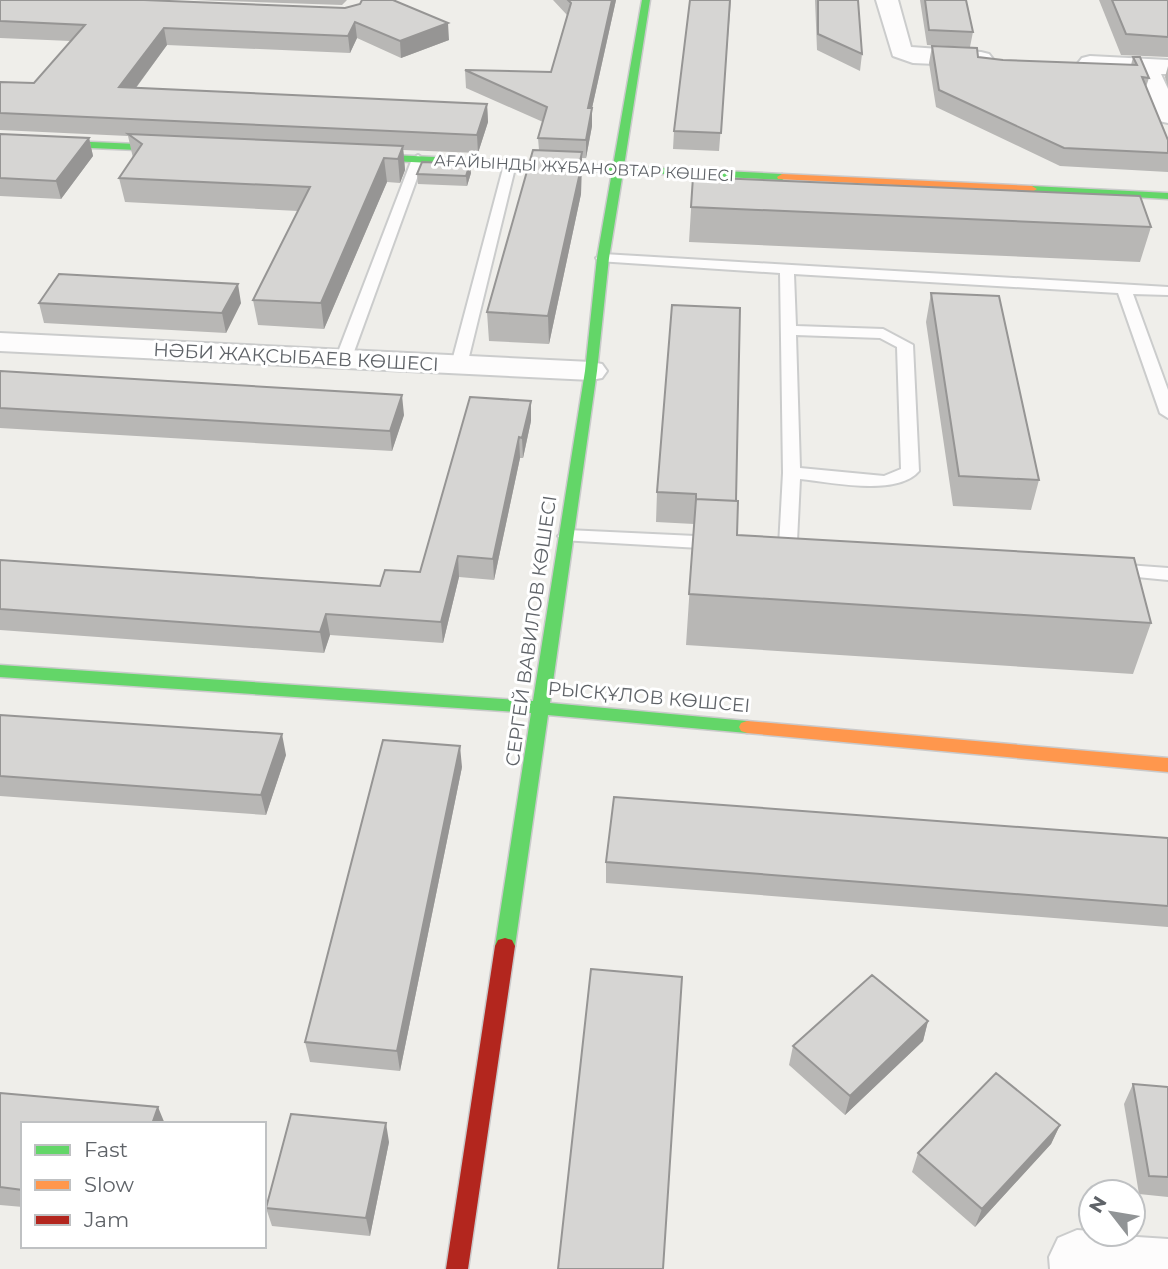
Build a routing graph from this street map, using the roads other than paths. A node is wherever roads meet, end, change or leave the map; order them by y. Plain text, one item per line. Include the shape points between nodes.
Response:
1 (646, 0) edge
2 (887, 0) edge
3 (1009, 60) edge
4 (1064, 62) edge
5 (1157, 66) edge
6 (1168, 116) edge
7 (0, 141) edge
8 (195, 150) edge
9 (334, 156) edge
10 (418, 159) junction
11 (510, 164) junction
12 (618, 170) junction
13 (1168, 196) edge
14 (603, 258) junction
15 (787, 269) junction
16 (1124, 289) junction
17 (1168, 291) edge
18 (789, 330) junction
19 (0, 342) edge
20 (344, 360) junction
21 (459, 365) junction
22 (591, 371) junction
23 (1168, 414) edge
24 (792, 473) junction
25 (567, 536) junction
26 (732, 543) edge
27 (828, 549) edge
28 (1100, 569) edge
29 (1168, 574) edge
30 (0, 671) edge
31 (541, 708) junction
32 (1168, 765) edge
33 (1168, 1266) edge
34 (457, 1269) edge
35 (1078, 1269) edge

1 - 12 street, СЕРГЕЙ ВАВИЛОВ КӨШЕСІ
2 - 3 street via 905,54
4 - 5 street
5 - 6 street
7 - 8 street
9 - 10 street, АҒАЙЫНДЫ ЖҰБАНОВТАР КӨШЕСІ
10 - 11 street, АҒАЙЫНДЫ ЖҰБАНОВТАР КӨШЕСІ
10 - 20 lane
11 - 12 street, АҒАЙЫНДЫ ЖҰБАНОВТАР КӨШЕСІ
11 - 21 lane
12 - 13 street, АҒАЙЫНДЫ ЖҰБАНОВТАР КӨШЕСІ
12 - 14 street, СЕРГЕЙ ВАВИЛОВ КӨШЕСІ
14 - 15 lane
14 - 22 street, СЕРГЕЙ ВАВИЛОВ КӨШЕСІ
15 - 16 lane
15 - 18 lane
16 - 17 lane
16 - 23 lane
18 - 24 lane
18 - 24 lane via 883,334 905,345 910,471 884,481
19 - 20 street, НӘБИ ЖАҚСЫБАЕВ КӨШЕСІ
20 - 21 street, НӘБИ ЖАҚСЫБАЕВ КӨШЕСІ
21 - 22 street, НӘБИ ЖАҚСЫБАЕВ КӨШЕСІ
22 - 25 street, СЕРГЕЙ ВАВИЛОВ КӨШЕСІ
24 - 27 lane via 781,545
25 - 26 lane
25 - 31 street, СЕРГЕЙ ВАВИЛОВ КӨШЕСІ
28 - 29 lane
30 - 31 street, РЫСҚҰЛОВ КӨШСЕІ
31 - 32 street, РЫСҚҰЛОВ КӨШСЕІ
31 - 34 street, СЕРГЕЙ ВАВИЛОВ КӨШЕСІ
33 - 35 street via 1077,1257

